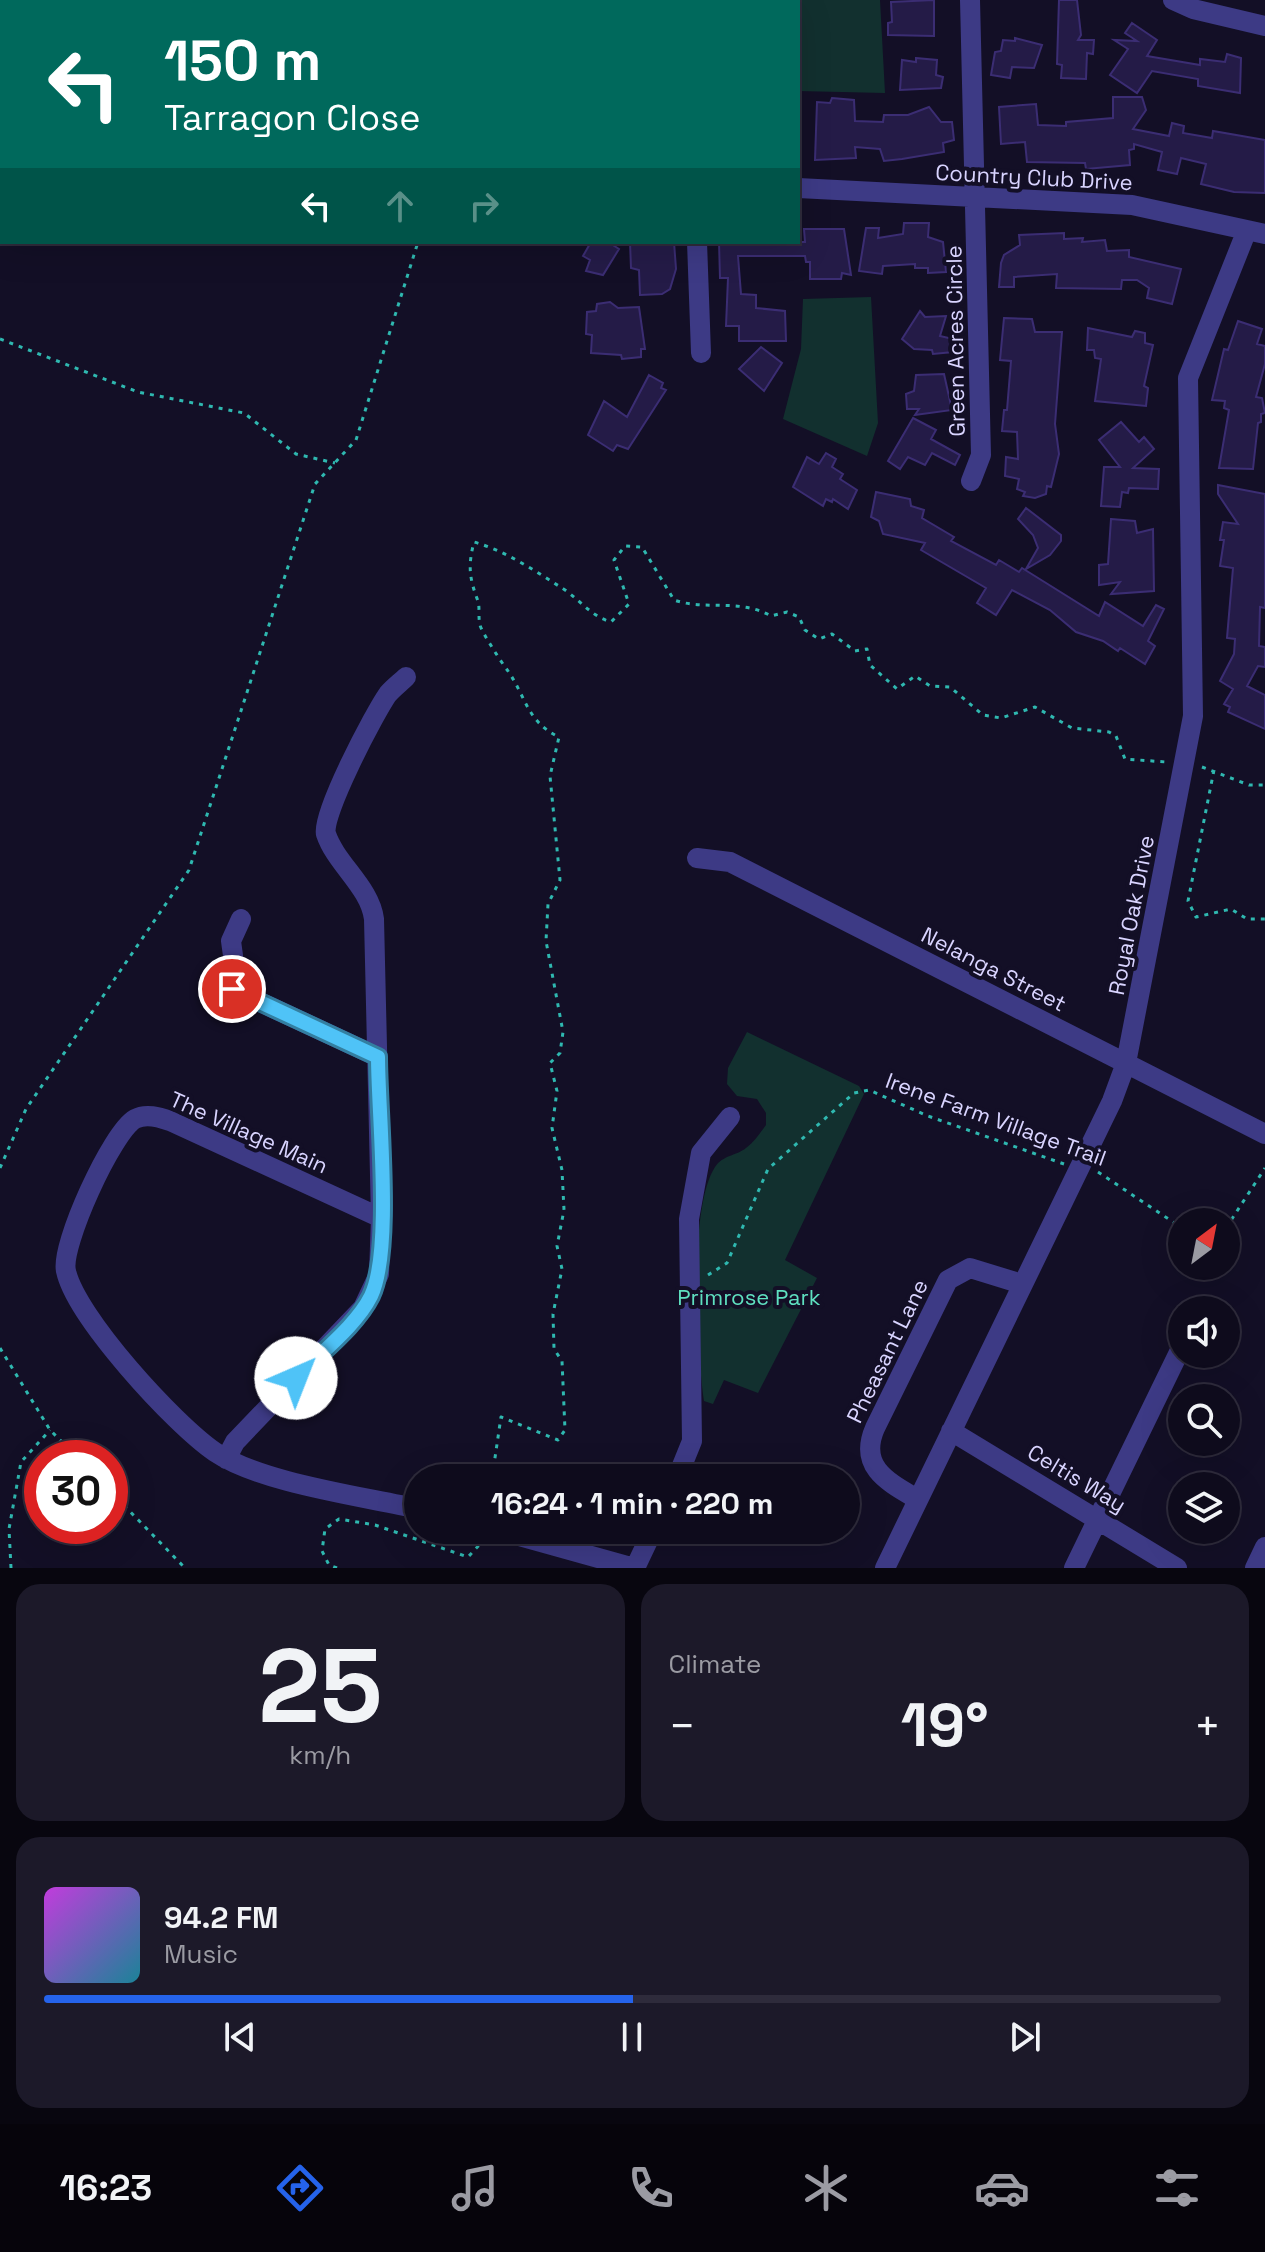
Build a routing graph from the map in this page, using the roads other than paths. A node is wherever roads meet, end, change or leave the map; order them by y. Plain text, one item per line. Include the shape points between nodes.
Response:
1 (970, 0) edge
2 (1173, 0) edge
3 (1265, 26) edge
4 (800, 188) edge
5 (975, 198) junction
6 (1256, 232) edge
7 (697, 244) edge
8 (701, 353) dead end
9 (971, 481) dead end
10 (406, 677) dead end
11 (697, 858) dead end
12 (241, 919) dead end
13 (378, 1057) junction
14 (1126, 1063) junction
15 (730, 1117) dead end
16 (1265, 1134) edge
17 (381, 1218) junction
18 (1022, 1284) junction
19 (1171, 1368) edge
20 (951, 1431) junction
21 (226, 1459) junction
22 (683, 1464) edge
23 (917, 1499) junction
24 (404, 1506) edge
25 (1098, 1518) junction
26 (548, 1544) edge
27 (646, 1544) edge
28 (1265, 1547) edge
29 (634, 1568) edge
30 (885, 1568) edge
31 (1074, 1568) edge
32 (1177, 1568) edge
33 (1255, 1568) edge

1 - 5 street, Green Acres Circle
2 - 3 street
4 - 5 street, Country Club Drive
5 - 6 street, Country Club Drive via 1132,205
5 - 9 street, Green Acres Circle via 981,455
6 - 14 street, Royal Oak Drive via 1188,378 1193,716
7 - 8 street
10 - 13 street via 389,694 324,825 330,844 373,909
11 - 14 street, Nelanga Street via 730,862
12 - 13 street via 231,941 235,990
13 - 17 street
14 - 16 street, Nelanga Street
14 - 18 street, Royal Oak Drive
15 - 22 street via 701,1153 689,1219 692,1441
17 - 21 street via 380,1266 369,1299 235,1442
17 - 21 street, The Village Main via 170,1121 142,1117 119,1133 69,1243 66,1272 133,1373 192,1434
18 - 20 street, Royal Oak Drive
18 - 23 street, Pheasant Lane via 970,1268 948,1280 875,1428 868,1448 875,1471
19 - 25 street
20 - 23 street, Royal Oak Drive
20 - 25 street, Celtis Way
21 - 24 street, The Village Main
23 - 30 street, Royal Oak Drive
25 - 31 street
25 - 32 street, Celtis Way
26 - 29 street
27 - 29 street
28 - 33 street

